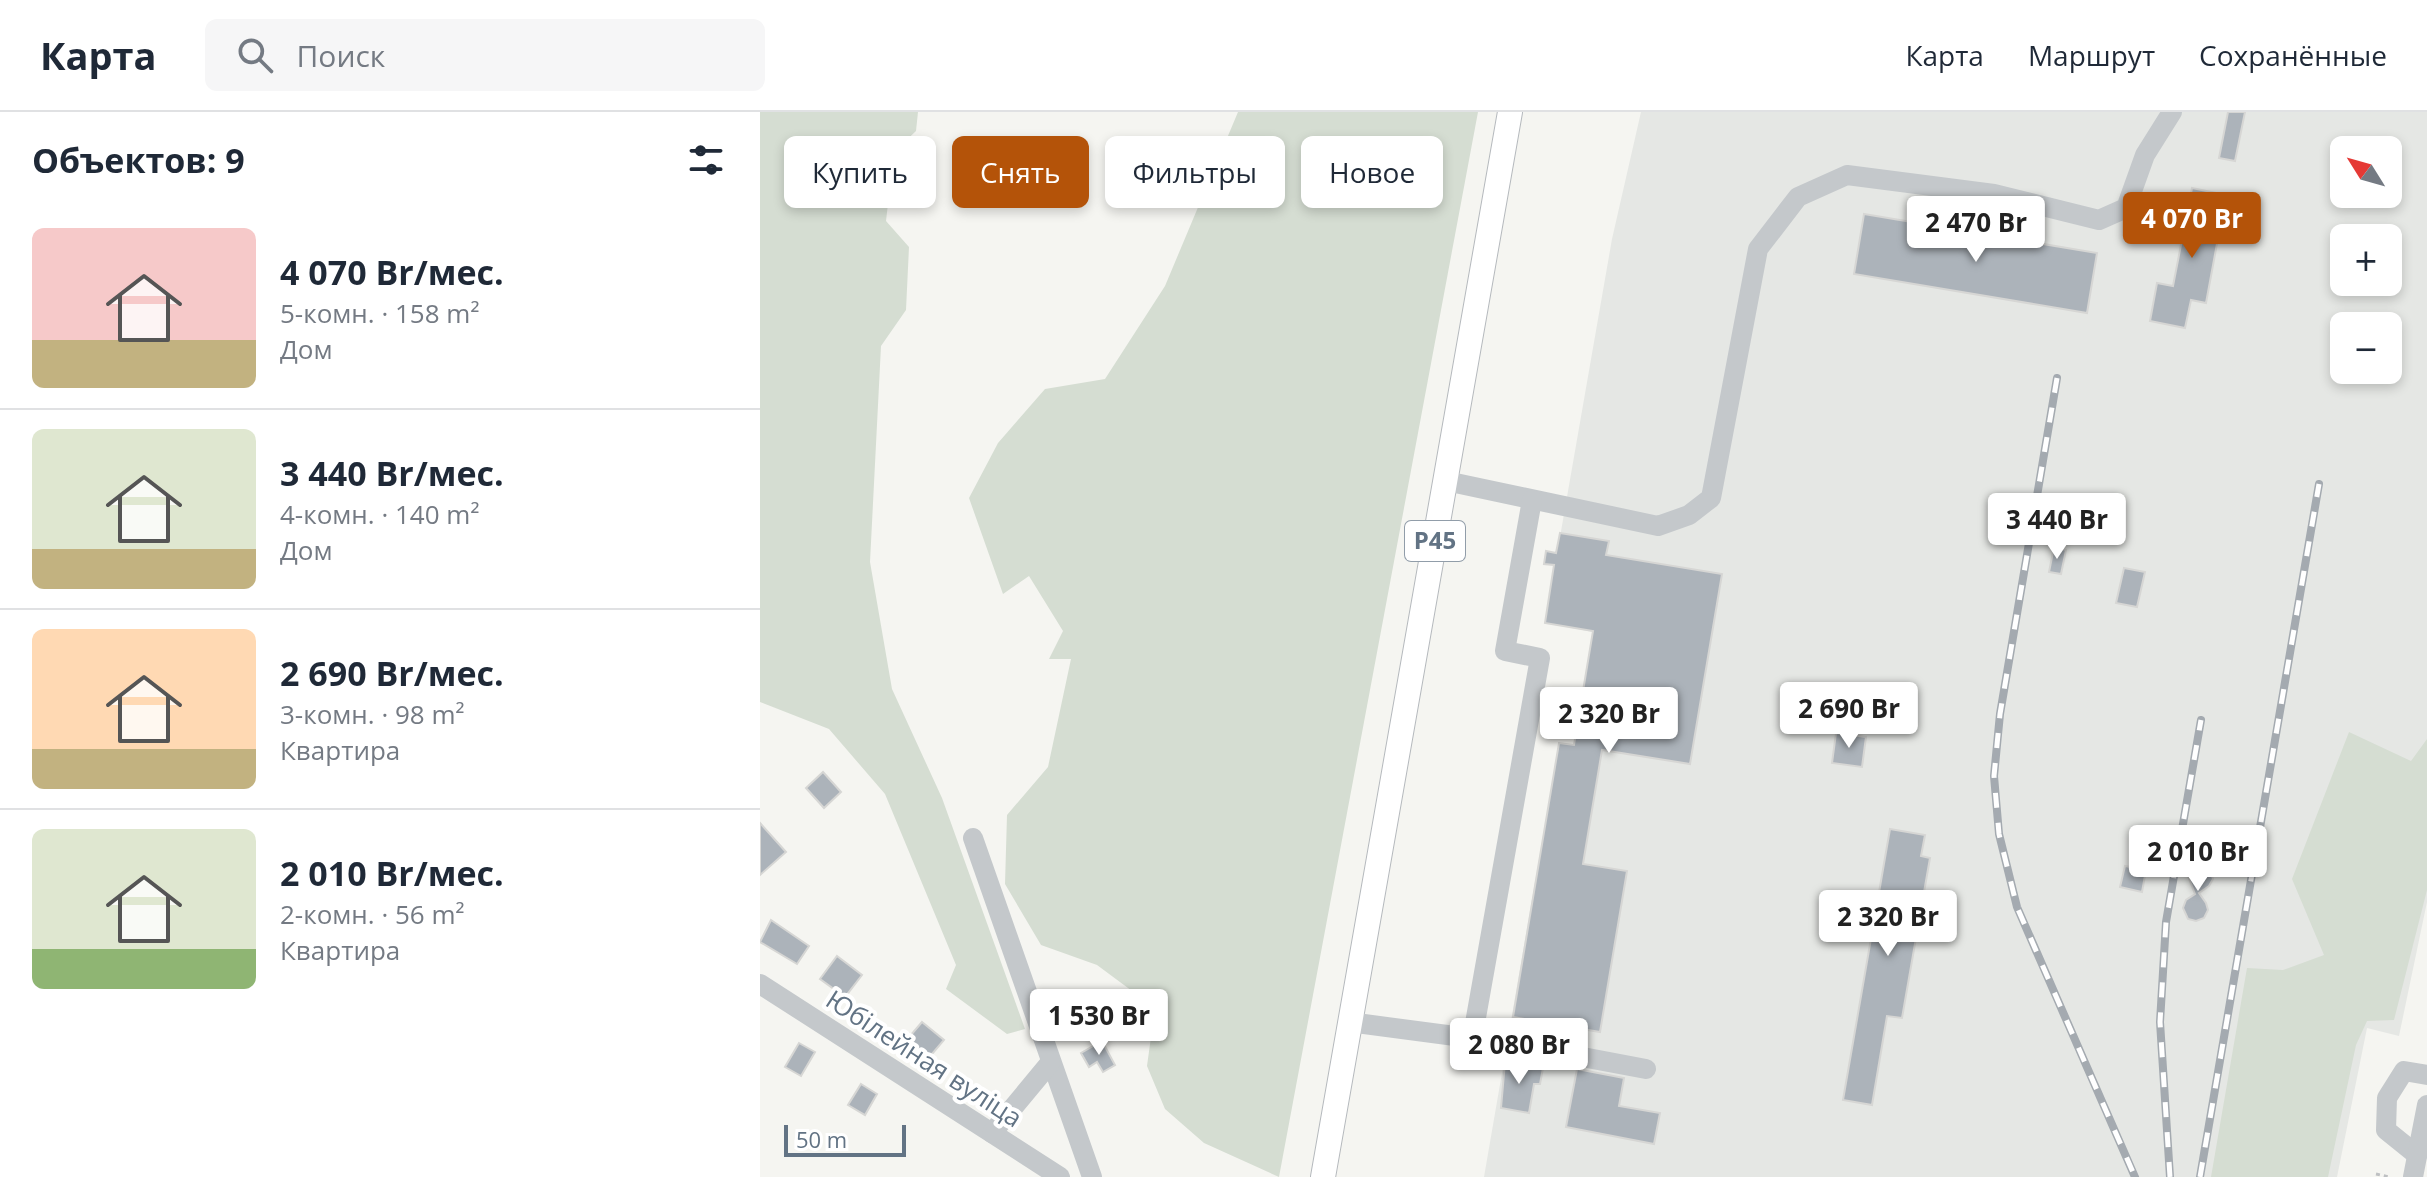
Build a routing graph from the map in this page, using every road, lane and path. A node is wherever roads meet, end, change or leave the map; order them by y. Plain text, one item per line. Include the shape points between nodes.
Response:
1 (1510, 112) edge
2 (2172, 112) edge
3 (1446, 481) junction
4 (1532, 500) junction
5 (973, 838) dead end
6 (760, 984) edge
7 (1349, 1022) junction
8 (1472, 1040) junction
9 (1050, 1063) junction
10 (1646, 1069) dead end
11 (2427, 1075) edge
12 (2427, 1105) edge
13 (992, 1133) junction
14 (2417, 1155) junction
15 (2376, 1174) dead end
16 (1060, 1177) edge
17 (1092, 1177) edge
18 (1323, 1177) edge
19 (2389, 1177) edge
20 (2413, 1177) edge

1 - 3 main road, Р45
2 - 4 street via 2145,155 2126,208 2099,220 1994,194 1847,175 1798,197 1758,249 1711,498 1689,515 1658,526
3 - 4 street
3 - 7 main road, Р45
4 - 8 street via 1505,651 1540,658
5 - 9 street
6 - 13 street, Юбілейная вуліца
7 - 8 street
7 - 18 main road, Р45
8 - 10 street
9 - 13 street
9 - 17 street
11 - 14 street via 2404,1071 2387,1098 2386,1130
12 - 14 street
13 - 16 street, Юбілейная вуліца
14 - 20 street
15 - 19 path

